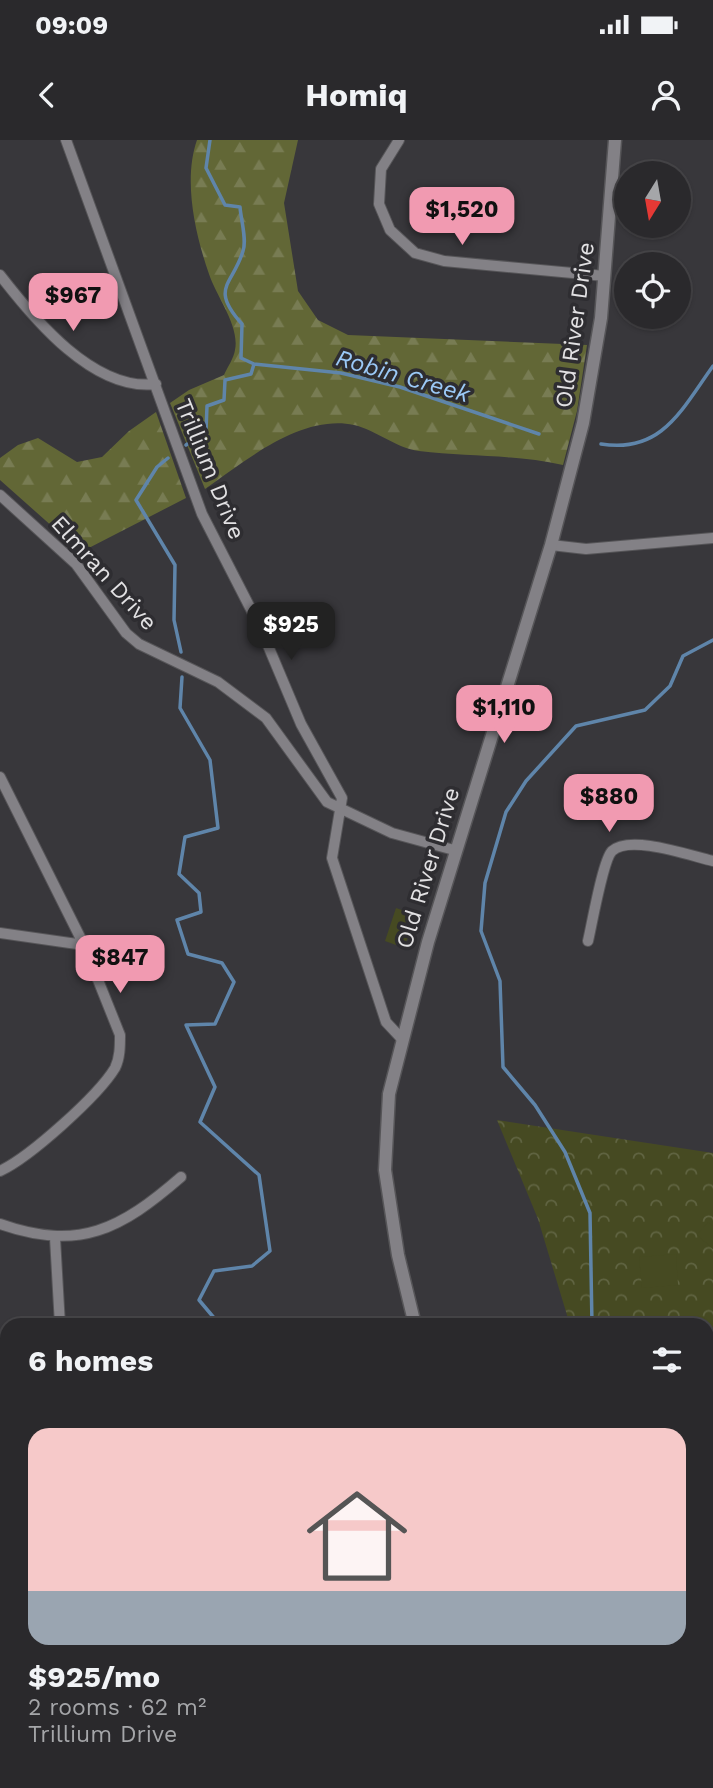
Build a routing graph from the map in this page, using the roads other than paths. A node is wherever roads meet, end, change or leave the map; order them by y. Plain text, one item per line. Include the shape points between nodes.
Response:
1 (66, 140) edge
2 (400, 140) edge
3 (615, 140) edge
4 (0, 275) edge
5 (605, 276) junction
6 (156, 384) junction
7 (0, 495) edge
8 (713, 538) edge
9 (551, 545) junction
10 (0, 777) edge
11 (339, 810) junction
12 (454, 850) junction
13 (713, 861) edge
14 (0, 933) edge
15 (589, 941) dead end
16 (84, 945) junction
17 (401, 1038) junction
18 (0, 1171) edge
19 (181, 1177) dead end
20 (0, 1224) edge
21 (55, 1238) junction
22 (60, 1318) edge
23 (413, 1318) edge

1 - 6 street, Trillium Drive
2 - 5 street via 381,169 379,204 390,230 415,253 443,261
3 - 5 street, Old River Drive
4 - 6 street via 38,324 70,350 117,379
5 - 9 street, Old River Drive via 592,381
6 - 11 street, Trillium Drive via 202,514 261,629 301,724 342,798
7 - 11 street, Elmran Drive via 76,564 139,644 218,682 266,718 317,791
8 - 9 street via 586,549
9 - 12 street, Old River Drive
10 - 16 street
11 - 12 street, Elmran Drive via 410,839
11 - 17 street, Trillium Drive via 332,858 386,1022
12 - 17 street, Old River Drive
13 - 15 street via 631,843 616,848 607,859
14 - 16 street
16 - 18 street via 120,1035 116,1066 41,1144
17 - 23 street, Old River Drive via 387,1108 385,1170
19 - 21 street via 127,1220
20 - 21 street
21 - 22 street

